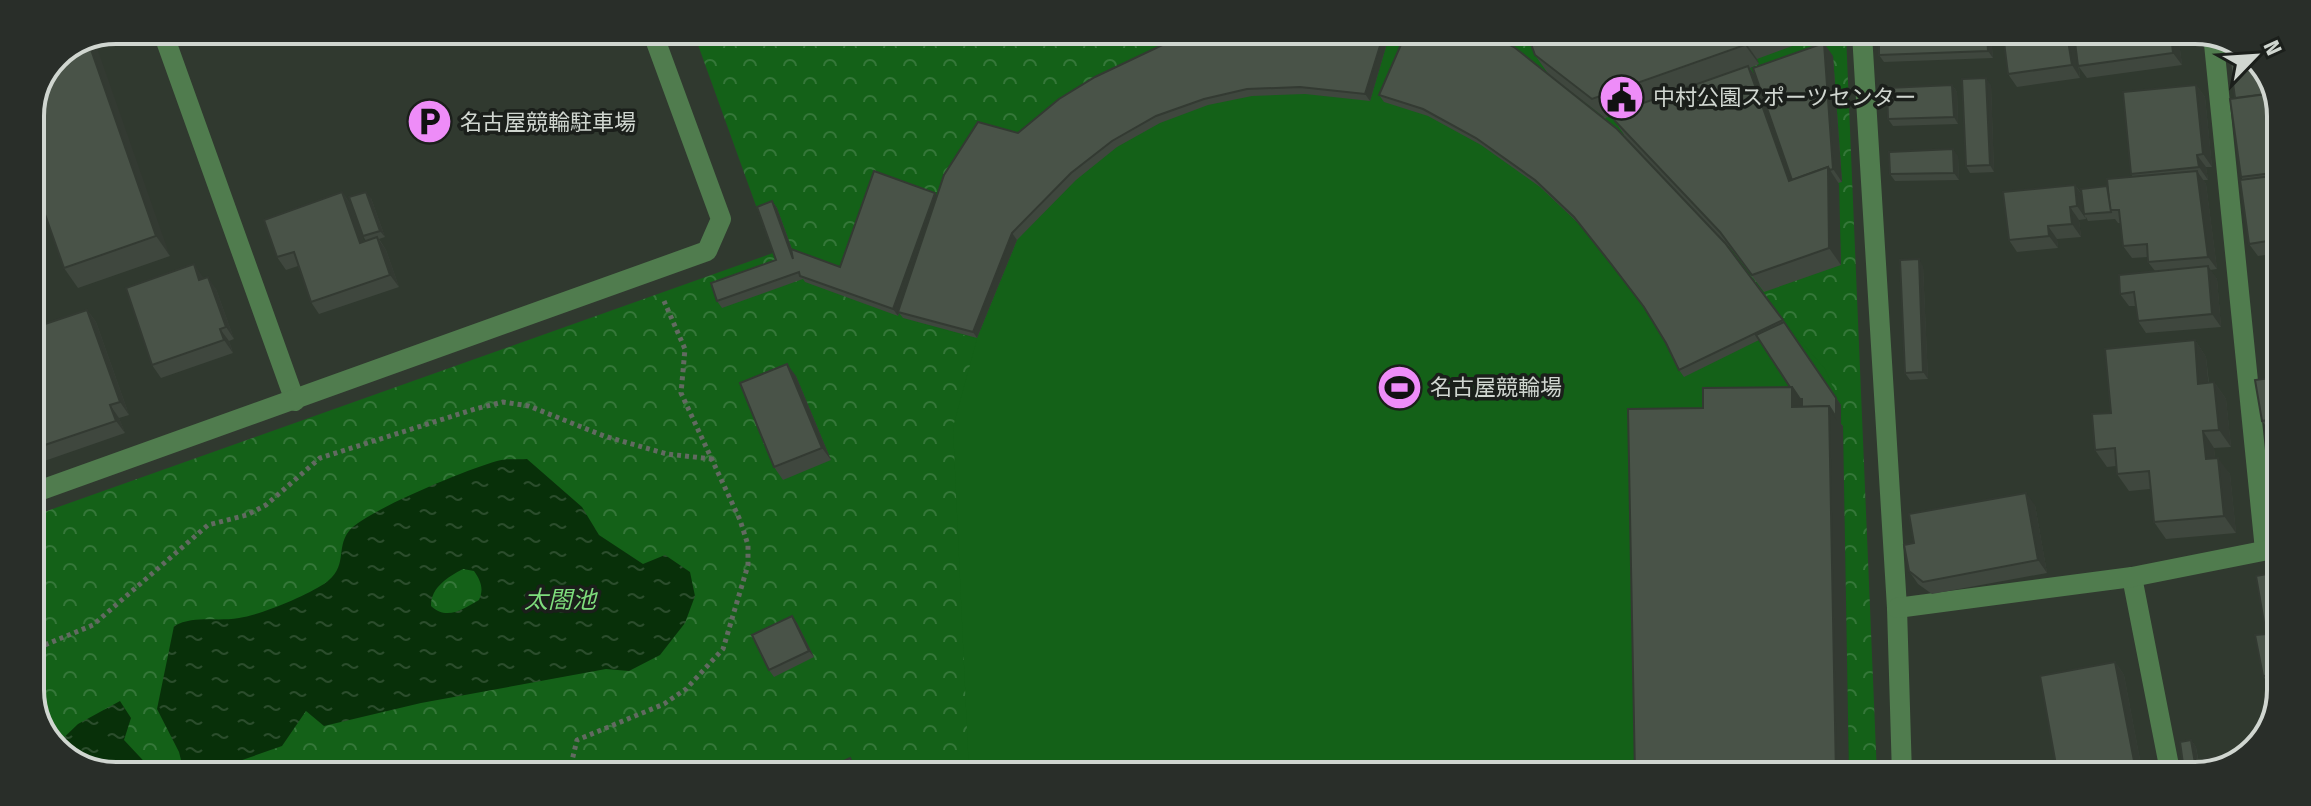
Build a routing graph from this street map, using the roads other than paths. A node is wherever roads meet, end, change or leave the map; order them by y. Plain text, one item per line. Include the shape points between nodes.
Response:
1 (167, 44) edge
2 (657, 44) edge
3 (1863, 44) edge
4 (2214, 47) edge
5 (295, 401) junction
6 (44, 489) edge
7 (2267, 513) edge
8 (2267, 550) edge
9 (2132, 577) junction
10 (1897, 608) junction
11 (1902, 762) edge
12 (2168, 762) edge

1 - 5 street
2 - 5 street via 721,219 707,251
3 - 10 street
4 - 7 street
5 - 6 street
8 - 9 street
9 - 10 street
9 - 12 street
10 - 11 street

